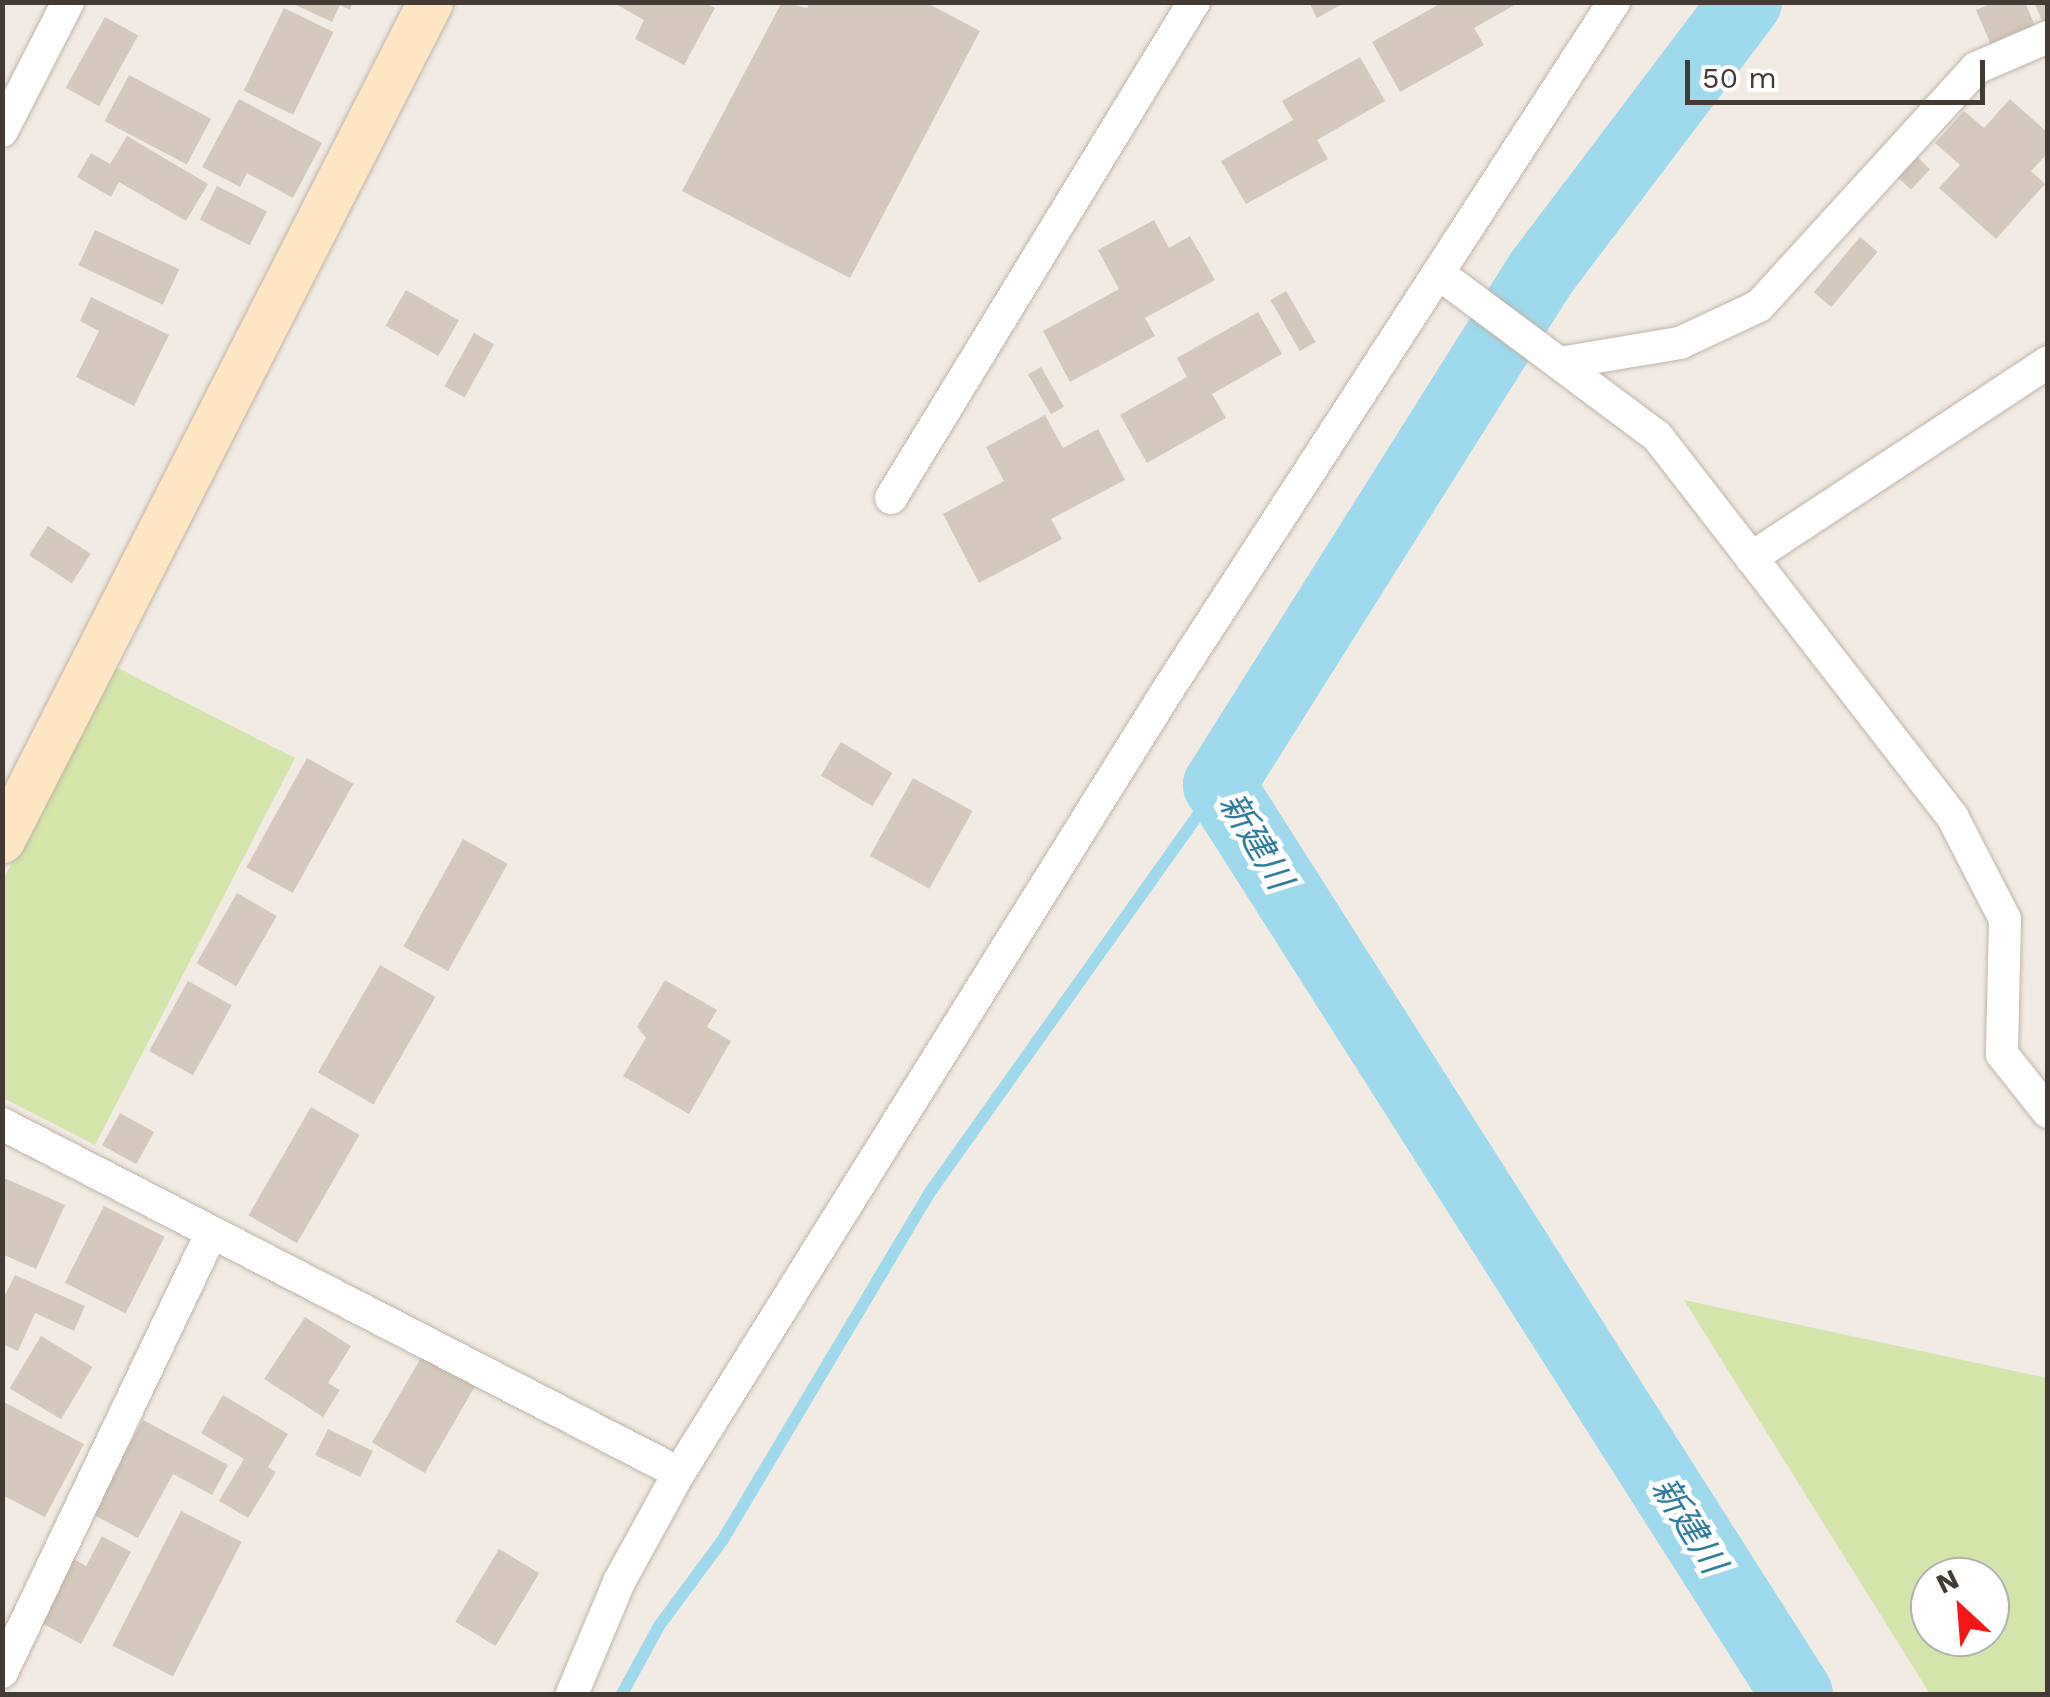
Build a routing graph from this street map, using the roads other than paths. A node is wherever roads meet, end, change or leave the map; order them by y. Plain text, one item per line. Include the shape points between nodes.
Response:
1 (68, 2) edge
2 (430, 2) edge
3 (1194, 2) edge
4 (1614, 2) edge
5 (2048, 37) edge
6 (2, 131) edge
7 (1438, 273) junction
8 (2048, 362) edge
9 (1560, 363) junction
10 (890, 498) dead end
11 (1751, 558) junction
12 (2, 840) edge
13 (2048, 1112) edge
14 (2, 1124) edge
15 (211, 1234) junction
16 (679, 1473) junction
17 (2, 1672) edge
18 (572, 1694) edge

1 - 6 street
2 - 12 street
3 - 10 street
4 - 7 street
5 - 9 street via 1976,68 1760,306 1680,342
7 - 9 street
7 - 16 street via 1169,688
8 - 11 street
9 - 11 street via 1657,436
11 - 13 street via 1953,818 2005,920 2002,1054
14 - 15 street
15 - 16 street
15 - 17 street
16 - 18 street via 618,1582

